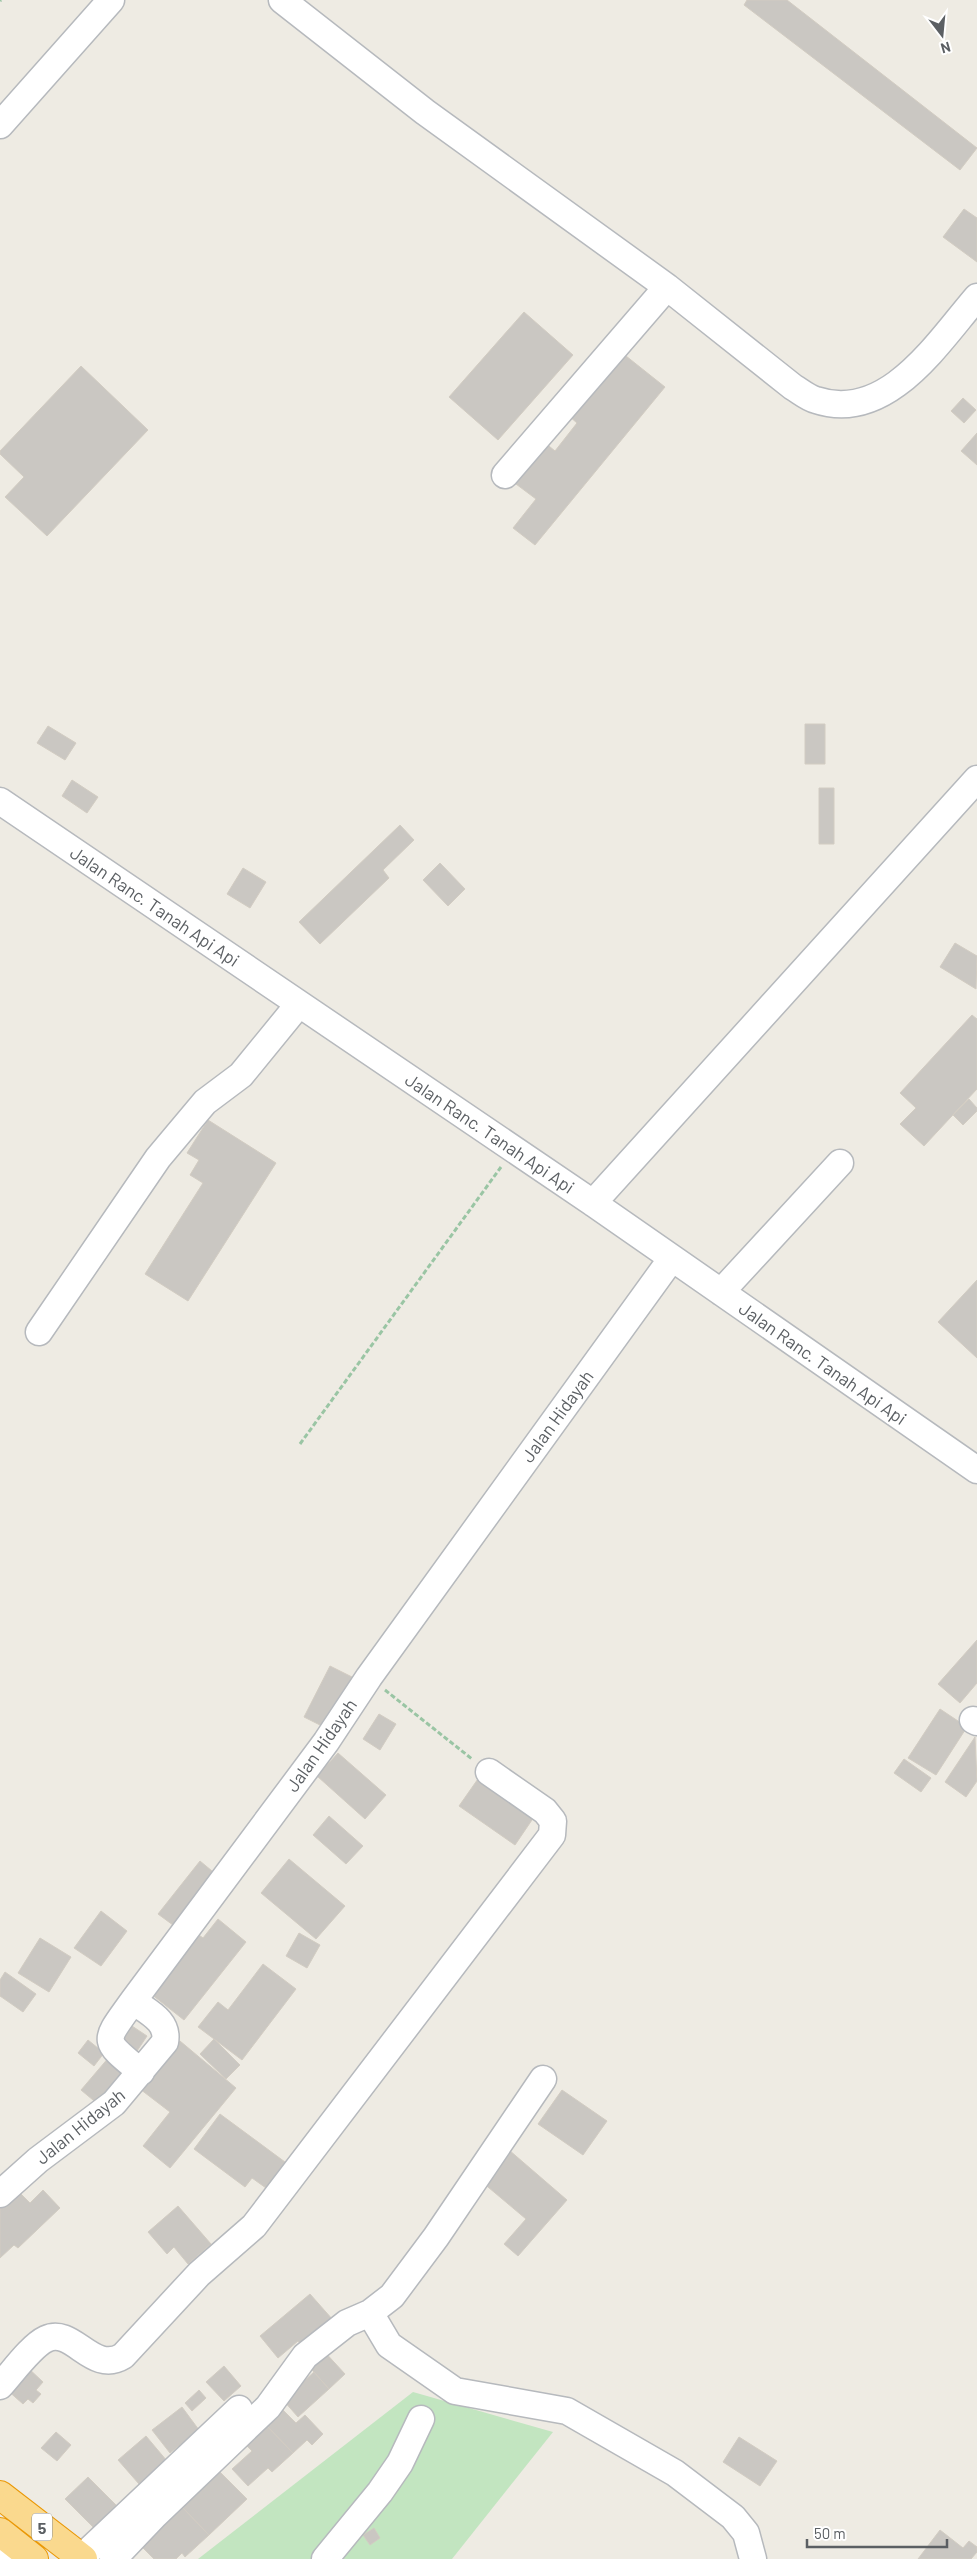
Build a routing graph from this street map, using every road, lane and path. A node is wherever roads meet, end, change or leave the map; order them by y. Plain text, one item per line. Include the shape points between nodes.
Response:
1 (111, 0) edge
2 (282, 0) edge
3 (0, 125) edge
4 (667, 287) junction
5 (977, 297) edge
6 (506, 476) dead end
7 (977, 779) edge
8 (0, 801) edge
9 (298, 1004) junction
10 (514, 1150) junction
11 (840, 1163) dead end
12 (592, 1203) junction
13 (672, 1258) junction
14 (721, 1292) junction
15 (39, 1332) dead end
16 (300, 1444) dead end
17 (977, 1470) edge
18 (369, 1677) junction
19 (489, 1772) joint
20 (133, 2001) junction
21 (141, 2072) junction
22 (543, 2079) dead end
23 (0, 2194) edge
24 (370, 2313) junction
25 (282, 2385) junction
26 (0, 2386) edge
27 (421, 2419) dead end
28 (0, 2495) edge
29 (82, 2558) edge
30 (113, 2559) edge
31 (325, 2559) edge
32 (753, 2559) edge

1 - 3 street
2 - 4 street via 426,112
4 - 5 street via 793,387 816,400 838,404 886,393 904,380
4 - 6 street
7 - 12 street
8 - 9 street, Jalan Ranc. Tanah Api Api
9 - 10 street, Jalan Ranc. Tanah Api Api
9 - 15 street via 241,1075 205,1102 158,1158
10 - 12 street, Jalan Ranc. Tanah Api Api
10 - 16 path
11 - 14 street
12 - 13 street, Jalan Ranc. Tanah Api Api
13 - 14 street, Jalan Ranc. Tanah Api Api
13 - 18 street, Jalan Hidayah
14 - 17 street, Jalan Ranc. Tanah Api Api
18 - 19 path
18 - 20 street, Jalan Hidayah via 326,1742
19 - 26 street via 545,1811 553,1820 552,1835 254,2226 199,2274 117,2360 103,2360 67,2340 52,2336 39,2344
20 - 21 street via 110,2031 109,2040 112,2048
20 - 21 street, Jalan Hidayah via 162,2023 167,2032 165,2042
21 - 23 street, Jalan Hidayah via 114,2102 38,2160
22 - 24 street via 436,2237 392,2296
24 - 25 street via 347,2323 323,2341 305,2356
24 - 32 street via 389,2346 455,2391 567,2412 675,2473 733,2517 746,2533
25 - 29 street via 256,2394
25 - 30 street via 268,2407 155,2514
27 - 31 street via 400,2463
28 - 29 highway, 5

